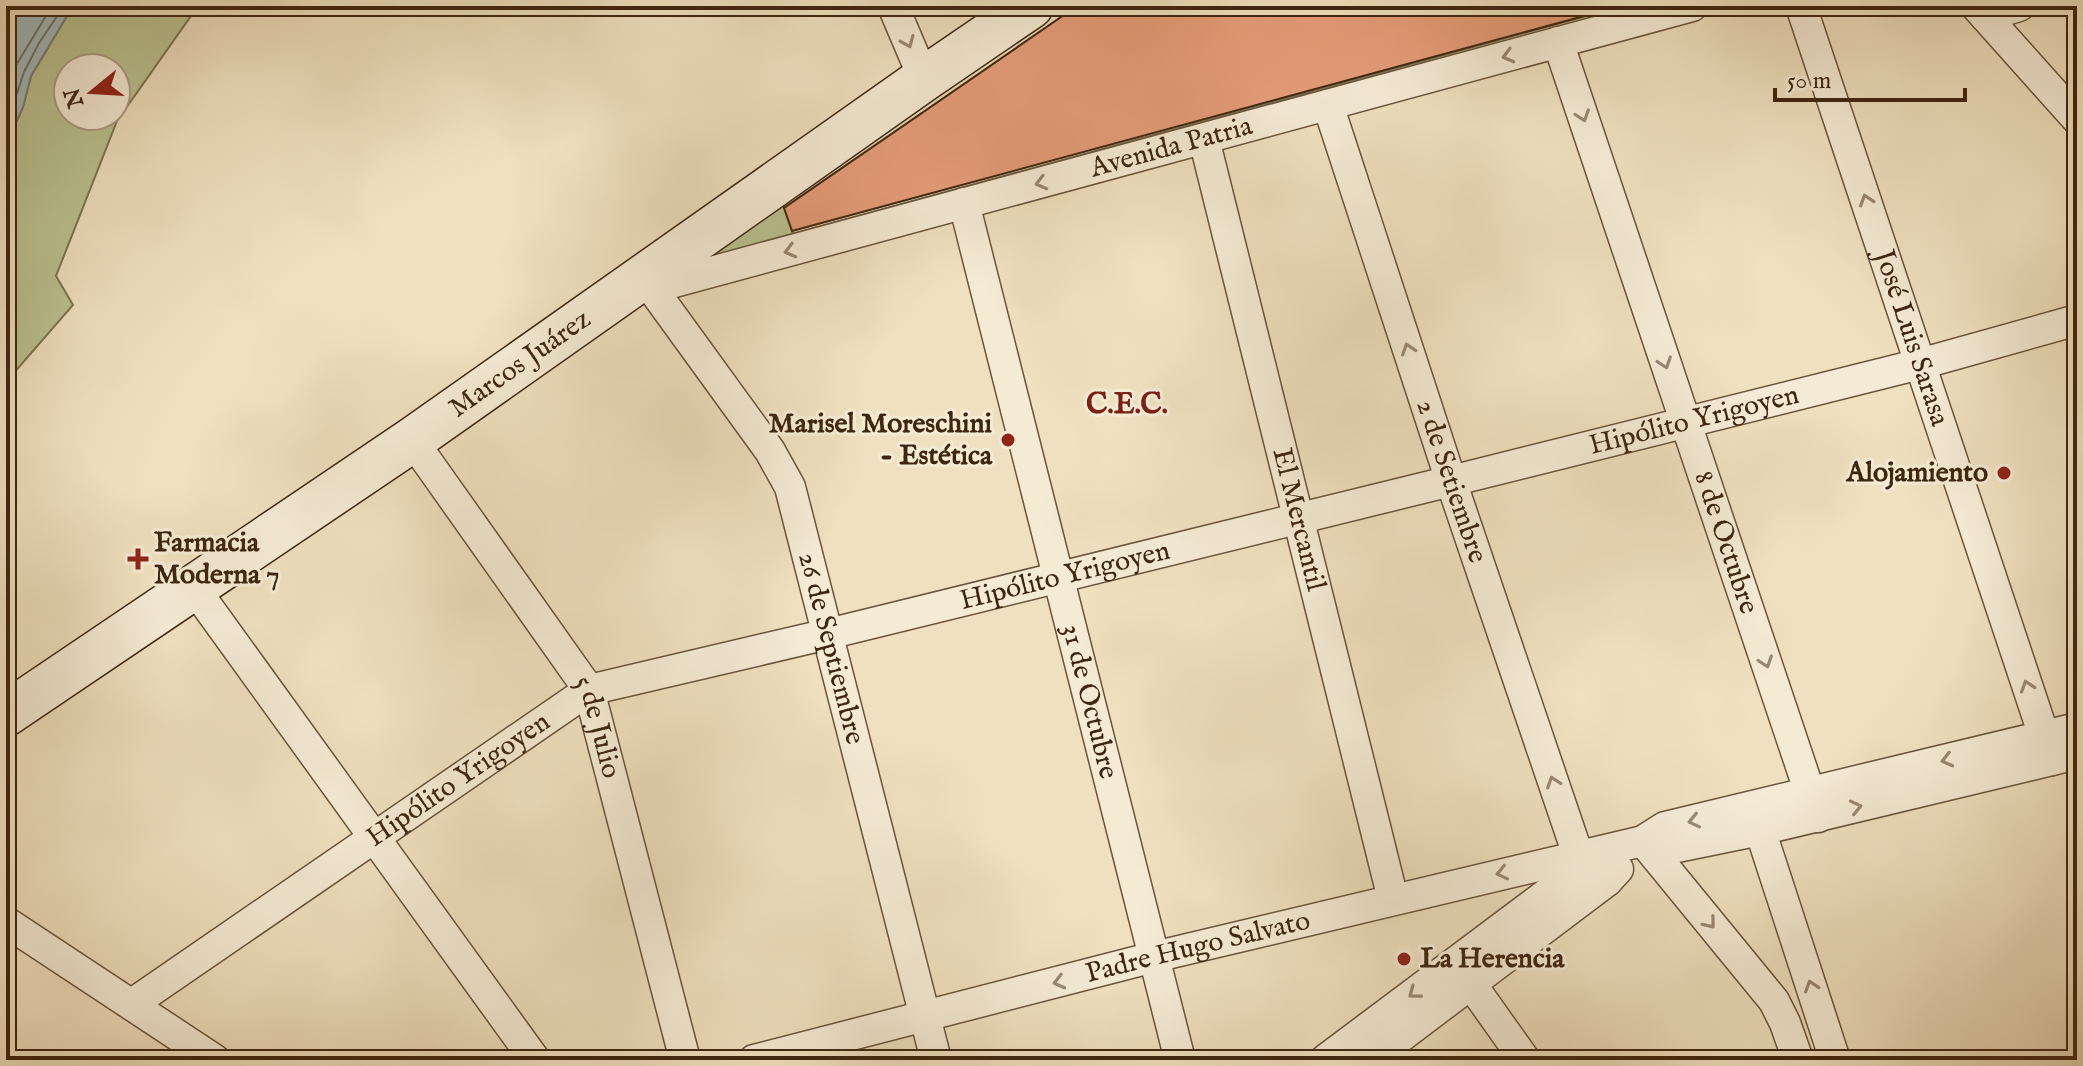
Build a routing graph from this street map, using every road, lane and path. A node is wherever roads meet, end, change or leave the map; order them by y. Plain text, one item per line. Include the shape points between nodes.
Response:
1 (893, 6) edge
2 (1031, 6) edge
3 (1692, 6) edge
4 (1801, 6) edge
5 (2019, 6) edge
6 (1981, 11) edge
7 (1558, 42) junction
8 (924, 79) junction
9 (1328, 105) junction
10 (2077, 119) edge
11 (1204, 139) junction
12 (964, 203) junction
13 (648, 282) junction
14 (2077, 320) edge
15 (1920, 364) junction
16 (1685, 422) junction
17 (412, 440) junction
18 (1451, 481) junction
19 (1298, 518) junction
20 (1058, 577) junction
21 (194, 588) junction
22 (828, 634) junction
23 (589, 690) junction
24 (6, 714) edge
25 (2077, 728) edge
26 (2058, 750) edge
27 (1814, 805) junction
28 (1756, 819) junction
29 (373, 837) junction
30 (1643, 841) junction
31 (1578, 855) junction
32 (1607, 881) junction
33 (1393, 899) junction
34 (8, 926) edge
35 (1154, 957) junction
36 (1471, 984) junction
37 (132, 1004) junction
38 (925, 1016) junction
39 (212, 1059) edge
40 (535, 1060) edge
41 (685, 1060) edge
42 (754, 1060) edge
43 (936, 1060) edge
44 (1180, 1060) edge
45 (1325, 1060) edge
46 (1370, 1060) edge
47 (1525, 1060) edge
48 (1798, 1060) edge
49 (1835, 1060) edge

1 -> 8 street
2 - 8 main road, Marcos Juárez
3 - 7 street, Avenida Patria
15 -> 4 street, José Luis Sarasa
5 - 6 street
6 - 10 street
7 -> 9 street, Avenida Patria
7 -> 16 street, 8 de Octubre
8 - 13 main road, Marcos Juárez
9 - 11 street, Avenida Patria
18 -> 9 street, 2 de Setiembre
11 -> 12 street, Avenida Patria
11 - 19 street, El Mercantil
12 -> 13 street, Avenida Patria
12 - 20 street, 31 de Octubre
13 - 17 main road, Marcos Juárez
13 - 22 street, 26 de Septiembre via 770,451 790,487
14 - 15 street, Hipólito Yrigoyen
15 - 16 street, Hipólito Yrigoyen
26 -> 15 street, José Luis Sarasa
16 - 18 street, Hipólito Yrigoyen
16 -> 27 street, 8 de Octubre
17 - 21 main road, Marcos Juárez
17 - 23 street, 5 de Julio
18 - 19 street, Hipólito Yrigoyen
31 -> 18 street, 2 de Setiembre
19 - 20 street, Hipólito Yrigoyen
19 - 33 street, El Mercantil
20 - 22 street, Hipólito Yrigoyen
20 - 35 street, 31 de Octubre
21 - 24 main road, Marcos Juárez
21 - 29 street
22 - 23 street, Hipólito Yrigoyen
22 - 38 street, 26 de Septiembre
23 - 29 street, Hipólito Yrigoyen
23 - 41 street, 5 de Julio
25 - 26 street, Padre Hugo Salvato
26 - 27 street, Padre Hugo Salvato
27 - 28 street, Padre Hugo Salvato
28 - 30 street, Padre Hugo Salvato via 1665,827
49 -> 28 street
29 - 37 street, Hipólito Yrigoyen
29 - 40 street
30 - 31 street, Padre Hugo Salvato
30 - 32 street
30 -> 48 street via 1774,1001
31 - 32 street
31 -> 33 street, Padre Hugo Salvato
31 -> 45 street via 1572,875
32 - 36 street
33 - 35 street, Padre Hugo Salvato
34 - 37 street
35 -> 38 street, Padre Hugo Salvato
35 - 44 street, 31 de Octubre
36 - 46 street
36 - 47 street
37 - 39 street
38 - 42 street, Padre Hugo Salvato
38 - 43 street, 26 de Septiembre

